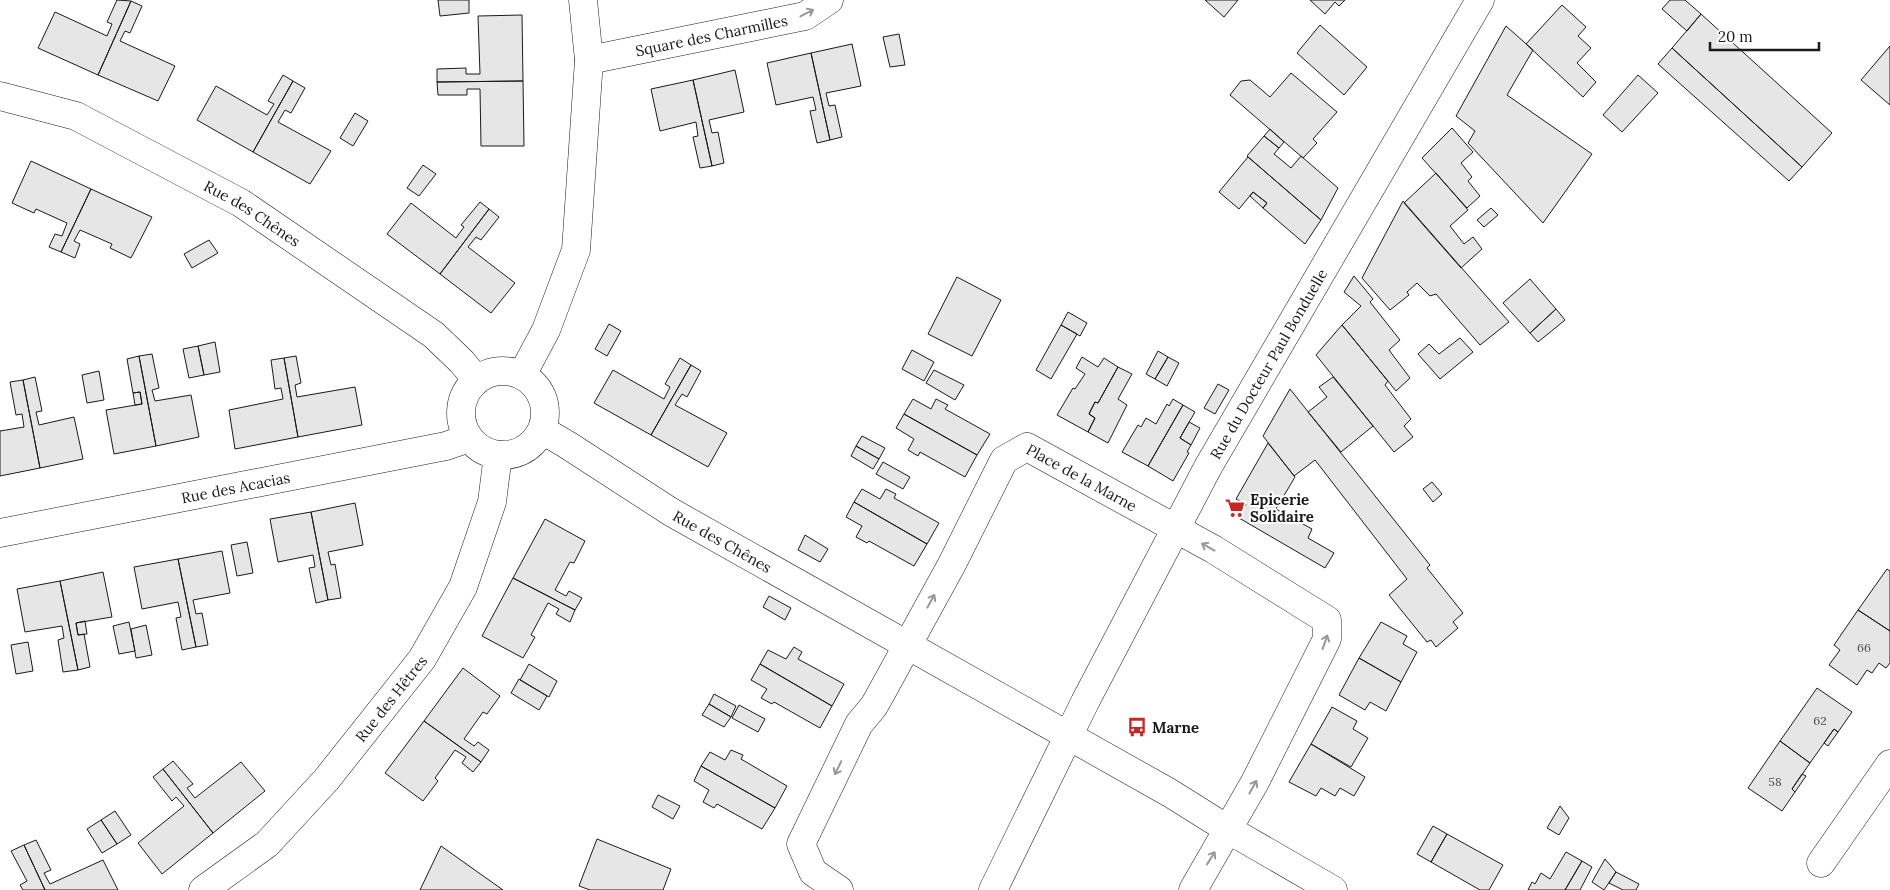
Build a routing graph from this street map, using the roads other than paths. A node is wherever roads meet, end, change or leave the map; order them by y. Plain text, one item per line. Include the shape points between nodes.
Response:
1 (582, 0) edge
2 (829, 0) edge
3 (1480, 0) edge
4 (589, 60) junction
5 (0, 96) edge
6 (522, 375) junction
7 (476, 380) junction
8 (542, 430) junction
9 (470, 438) junction
10 (498, 455) junction
11 (1175, 529) junction
12 (0, 533) edge
13 (908, 644) junction
14 (1068, 736) junction
15 (1890, 764) edge
16 (1229, 830) junction
17 (1821, 863) dead end
18 (203, 890) edge
19 (839, 890) edge
20 (993, 890) edge
21 (1193, 890) edge
22 (1333, 890) edge

1 - 4 street
4 -> 2 street, Square des Charmilles via 805,16
3 - 11 street, Rue du Docteur Paul Bonduelle via 1213,458
4 - 6 street via 576,250 546,330
5 - 7 street, Rue des Chênes via 76,116 240,203 434,335
6 - 7 street via 498,371
6 - 8 street via 535,385 543,398
7 - 9 street via 466,392 462,408 462,424
8 - 10 street via 535,442 524,450
8 - 13 street, Rue des Chênes via 671,512
9 - 10 street via 477,446
9 - 12 street, Rue des Acacias via 446,446
10 - 18 street, Rue des Hêtres via 492,502 463,587 422,659 326,780 267,844
13 -> 11 street, Place de la Marne via 1004,460 1027,447
11 - 14 street, Rue du Docteur Paul Bonduelle
16 -> 11 street, Place de la Marne via 1327,639 1327,620
13 - 14 street, Rue des Chênes
13 -> 19 street, Place de la Marne via 874,706 859,724 801,844 813,872
14 - 16 street, Rue des Chênes
14 - 20 street, Rue du Docteur Paul Bonduelle
15 - 17 street
21 -> 16 street, Place de la Marne
16 - 22 street, Rue des Chênes

